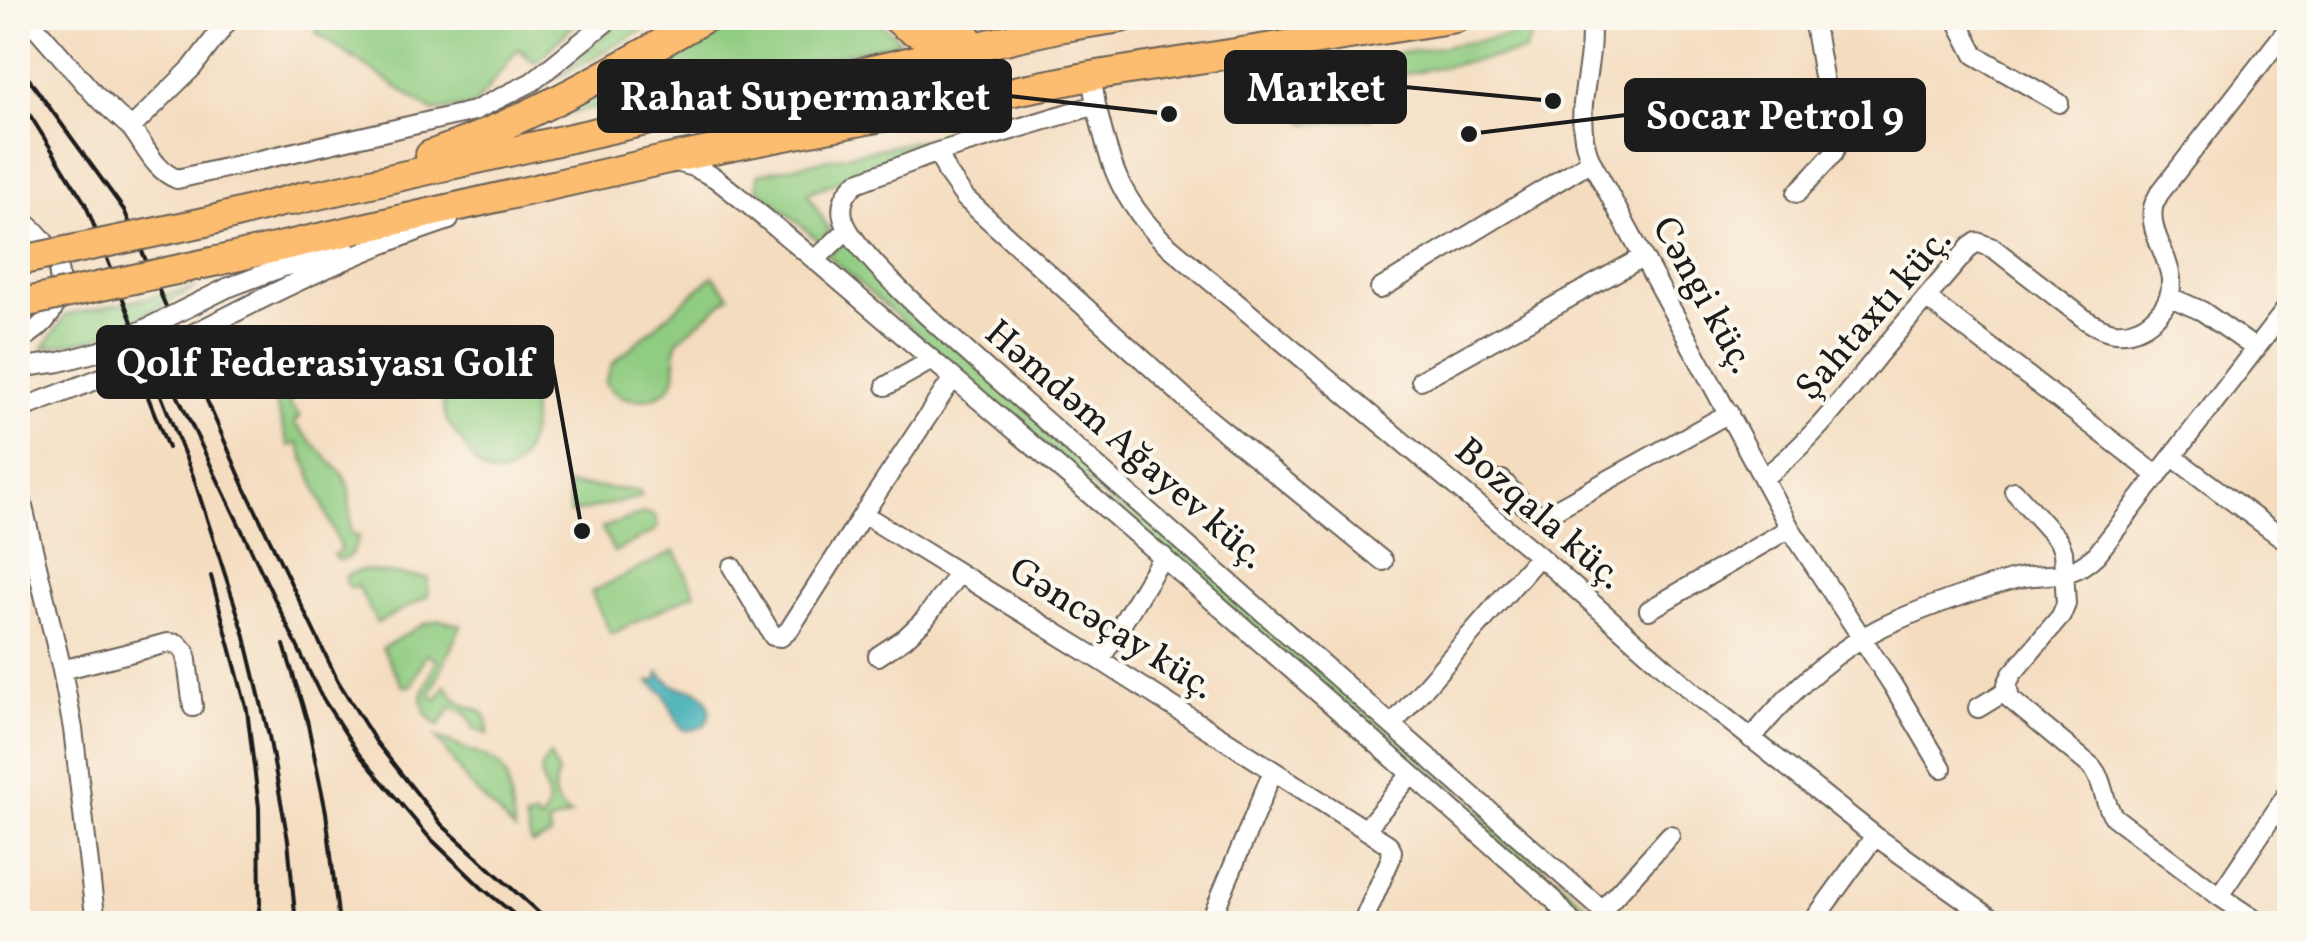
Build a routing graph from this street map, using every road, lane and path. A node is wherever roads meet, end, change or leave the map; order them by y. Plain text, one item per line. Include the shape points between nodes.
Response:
1 (28, 18) edge
2 (230, 18) edge
3 (611, 18) edge
4 (705, 18) edge
5 (896, 18) edge
6 (930, 18) edge
7 (1120, 18) edge
8 (1456, 18) edge
9 (1590, 18) edge
10 (1813, 18) edge
11 (1956, 18) edge
12 (2290, 26) edge
13 (1058, 28) junction
14 (970, 36) junction
15 (1092, 76) junction
16 (2058, 103) dead end
17 (1096, 105) junction
18 (131, 128) junction
19 (938, 152) junction
20 (668, 159) junction
21 (1592, 162) junction
22 (561, 184) junction
23 (1797, 193) dead end
24 (291, 201) junction
25 (18, 217) edge
26 (848, 230) junction
27 (411, 233) junction
28 (1643, 257) junction
29 (814, 260) junction
30 (18, 262) edge
31 (222, 274) junction
32 (1380, 288) dead end
33 (2170, 297) junction
34 (1926, 298) junction
35 (18, 304) edge
36 (2290, 304) edge
37 (18, 341) edge
38 (2256, 348) junction
39 (932, 360) junction
40 (18, 368) edge
41 (107, 376) junction
42 (954, 378) junction
43 (1421, 380) dead end
44 (886, 386) dead end
45 (18, 410) edge
46 (1729, 413) junction
47 (2173, 457) junction
48 (2158, 476) junction
49 (1763, 478) junction
50 (1502, 480) dead end
51 (18, 486) edge
52 (2014, 492) dead end
53 (863, 514) junction
54 (1790, 528) junction
55 (2281, 536) dead end
56 (1163, 556) junction
57 (1539, 556) junction
58 (1384, 561) dead end
59 (732, 567) dead end
60 (958, 573) junction
61 (2066, 574) junction
62 (1649, 610) dead end
63 (1861, 639) junction
64 (878, 656) dead end
65 (1100, 660) junction
66 (62, 670) junction
67 (2006, 691) junction
68 (193, 707) dead end
69 (1978, 708) dead end
70 (1392, 725) junction
71 (1751, 738) junction
72 (1942, 768) dead end
73 (1273, 771) junction
74 (1412, 774) junction
75 (2290, 790) edge
76 (2284, 814) edge
77 (1366, 829) junction
78 (1670, 835) dead end
79 (1874, 836) junction
80 (2219, 896) junction
81 (1602, 910) junction
82 (1566, 920) edge
83 (96, 924) edge
84 (1209, 924) edge
85 (1362, 924) edge
86 (1618, 924) edge
87 (1812, 924) edge
88 (1999, 924) edge
89 (2262, 924) edge

1 - 18 street
2 - 18 street via 192,68
3 - 18 street via 532,82 454,116 177,179 159,170
4 - 24 highway via 499,128
5 - 14 highway via 924,36
6 - 14 highway
7 - 13 highway
8 - 15 highway
9 - 21 street, Cəngi küç. via 1581,133
10 - 23 street via 1839,140
11 - 16 street via 1976,55
12 - 33 street via 2153,207
13 - 14 highway
13 - 24 highway
15 - 17 street
15 - 20 highway
17 - 19 street
17 - 57 street, Bozqala küç. via 1110,164 1152,230
19 - 26 street via 856,183 842,202
19 - 58 street via 965,198 1205,416
20 - 22 highway
20 - 29 street via 715,178
21 - 28 street, Cəngi küç.
21 - 32 street
22 - 27 street
22 - 31 highway
24 - 30 highway, bridge
25 - 37 street via 50,247 59,292 43,324
26 - 29 street
26 - 70 street, Həmdəm Ağayev küç. via 937,325
27 - 31 street via 283,267
27 - 41 street, bridge
28 - 43 street
28 - 46 street, Cəngi küç.
29 - 39 street
31 - 35 highway, bridge
31 - 40 street, bridge via 101,350
33 - 34 street, Şahtaxtı küç. via 2146,325 2118,333 2086,320 1977,242
33 - 38 street
34 - 48 street
34 - 49 street, Şahtaxtı küç. via 1834,412
36 - 38 street
38 - 47 street
39 - 42 street
39 - 44 street
40 - 41 street
41 - 45 street
42 - 53 street
42 - 56 street
46 - 49 street, Cəngi küç.
46 - 50 street via 1547,514 1532,512
47 - 48 street
47 - 55 street
48 - 61 street via 2097,554
49 - 54 street, Cəngi küç.
51 - 66 street
52 - 61 street via 2059,541
53 - 59 street via 781,637 773,636
53 - 60 street, Gəncəçay küç.
54 - 62 street
54 - 63 street, Cəngi küç.
56 - 65 street
56 - 74 street
57 - 70 street
57 - 71 street, Bozqala küç.
60 - 64 street via 924,620
60 - 65 street, Gəncəçay küç.
61 - 63 street via 2017,578
61 - 67 street via 2064,611 2012,674
63 - 71 street via 1782,702
63 - 72 street, Cəngi küç.
65 - 73 street, Gəncəçay küç.
66 - 68 street via 178,644 186,653
66 - 83 street
67 - 69 street
67 - 80 street via 2099,775 2114,817
70 - 81 street, Həmdəm Ağayev küç.
71 - 79 street, Bozqala küç.
73 - 77 street, Gəncəçay küç.
73 - 84 street
74 - 77 street
74 - 82 street
75 - 76 street
76 - 80 street
77 - 85 street, Gəncəçay küç. via 1392,851
78 - 81 street
79 - 87 street
79 - 88 street, Bozqala küç.
80 - 89 street
81 - 86 street, Həmdəm Ağayev küç.

